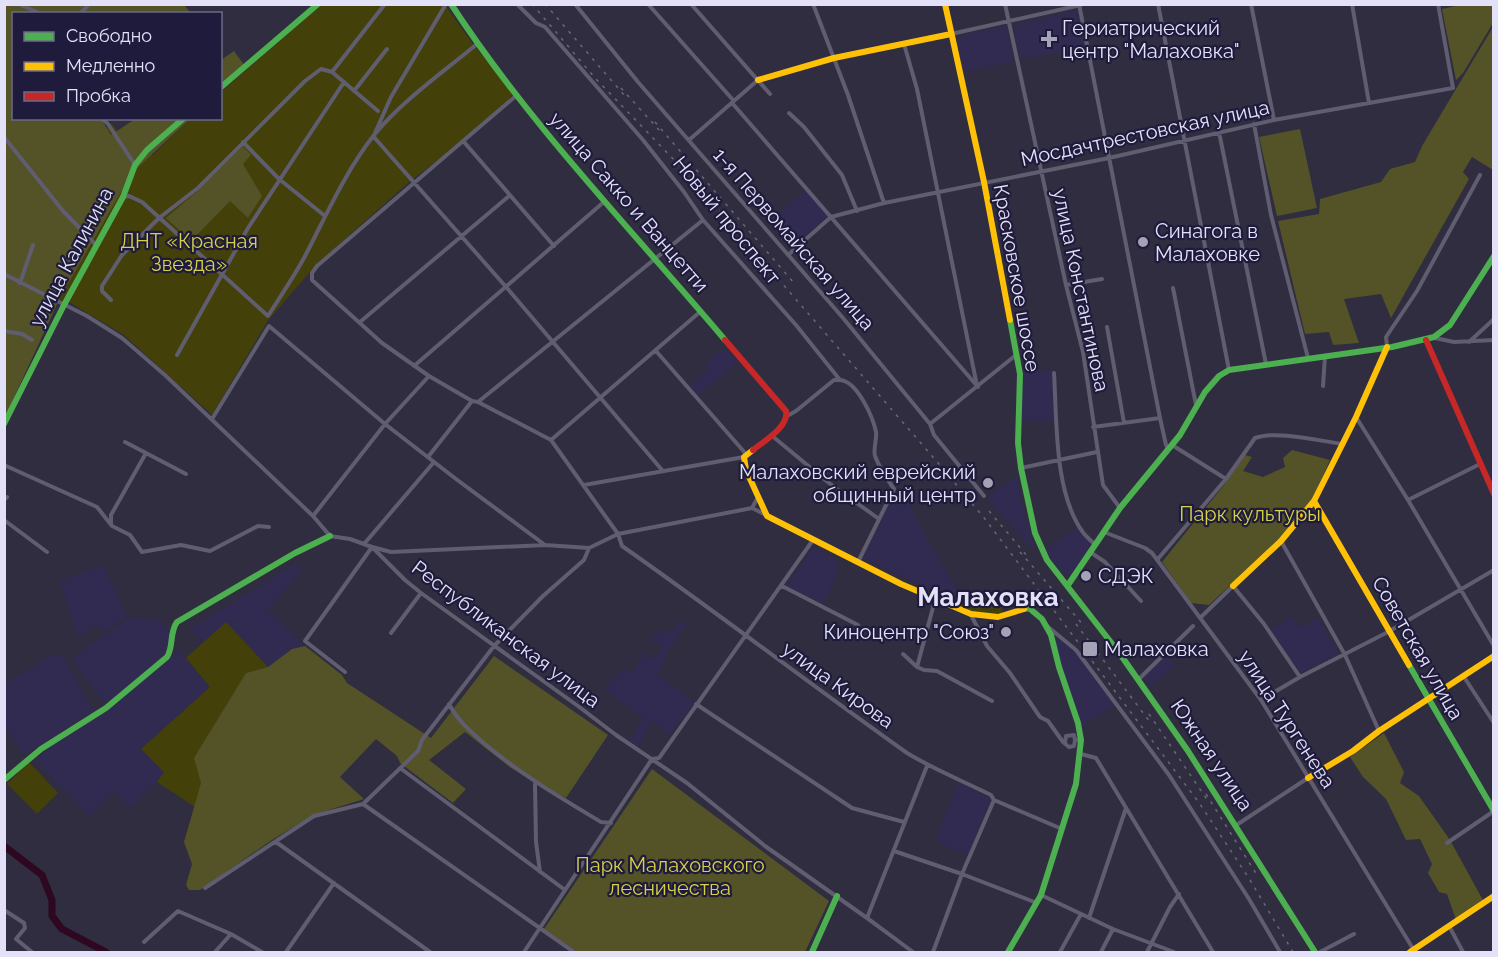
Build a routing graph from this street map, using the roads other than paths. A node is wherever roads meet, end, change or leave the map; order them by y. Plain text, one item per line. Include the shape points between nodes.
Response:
1 (19, 4) edge
2 (318, 4) edge
3 (385, 4) edge
4 (446, 4) edge
5 (451, 4) edge
6 (517, 4) edge
7 (575, 4) edge
8 (648, 4) edge
9 (691, 4) edge
10 (813, 4) edge
11 (945, 4) edge
12 (1005, 4) edge
13 (1158, 4) edge
14 (1251, 4) edge
15 (1352, 4) edge
16 (1438, 4) edge
17 (1080, 5) edge
18 (36, 12) edge
19 (1009, 21) junction
20 (951, 34) junction
21 (477, 44) junction
22 (904, 44) junction
23 (387, 50) dead end
24 (834, 58) junction
25 (332, 72) junction
26 (758, 80) junction
27 (344, 82) junction
28 (222, 86) edge
29 (354, 91) junction
30 (770, 94) dead end
31 (517, 95) junction
32 (733, 100) junction
33 (1369, 103) junction
34 (378, 111) dead end
35 (789, 113) dead end
36 (103, 120) edge
37 (182, 120) edge
38 (1274, 120) junction
39 (1254, 124) junction
40 (1219, 132) junction
41 (4, 136) edge
42 (374, 136) junction
43 (689, 140) junction
44 (1185, 141) junction
45 (243, 142) junction
46 (464, 142) junction
47 (1109, 158) junction
48 (135, 165) junction
49 (1040, 171) junction
50 (1480, 176) dead end
51 (279, 179) junction
52 (415, 181) junction
53 (984, 182) junction
54 (938, 192) junction
55 (123, 196) junction
56 (509, 196) junction
57 (605, 201) junction
58 (884, 203) junction
59 (857, 211) junction
60 (326, 216) junction
61 (831, 217) junction
62 (159, 218) junction
63 (704, 220) junction
64 (462, 236) junction
65 (33, 245) dead end
66 (96, 245) junction
67 (554, 246) junction
68 (788, 255) junction
69 (1494, 256) edge
70 (656, 260) junction
71 (4, 274) edge
72 (221, 274) junction
73 (1102, 279) dead end
74 (20, 283) junction
75 (1066, 285) junction
76 (507, 288) junction
77 (1173, 288) dead end
78 (111, 300) dead end
79 (64, 304) junction
80 (701, 311) junction
81 (1494, 319) edge
82 (360, 322) junction
83 (1107, 327) dead end
84 (4, 331) edge
85 (1434, 337) junction
86 (32, 340) dead end
87 (1426, 340) junction
88 (1494, 340) edge
89 (1468, 342) junction
90 (553, 343) junction
91 (1387, 347) junction
92 (656, 351) junction
93 (1016, 355) junction
94 (177, 356) dead end
95 (1325, 356) junction
96 (1308, 358) junction
97 (1266, 364) junction
98 (414, 366) junction
99 (1229, 370) junction
100 (1054, 373) dead end
101 (429, 376) junction
102 (840, 380) junction
103 (1323, 386) dead end
104 (978, 387) junction
105 (599, 398) junction
106 (472, 401) junction
107 (478, 402) junction
108 (1197, 406) junction
109 (787, 416) junction
110 (1356, 417) junction
111 (1160, 418) junction
112 (212, 419) junction
113 (1124, 423) junction
114 (4, 424) edge
115 (385, 424) junction
116 (930, 424) junction
117 (1093, 427) junction
118 (771, 435) junction
119 (551, 440) junction
120 (125, 442) dead end
121 (1343, 444) junction
122 (1171, 447) junction
123 (1097, 452) junction
124 (146, 453) junction
125 (745, 455) junction
126 (428, 457) junction
127 (1060, 460) junction
128 (434, 462) junction
129 (4, 465) edge
130 (1480, 465) junction
131 (1021, 468) junction
132 (662, 470) junction
133 (186, 474) dead end
134 (1226, 479) junction
135 (584, 485) junction
136 (1494, 494) edge
137 (984, 496) dead end
138 (758, 497) junction
139 (1408, 500) junction
140 (1314, 501) junction
141 (752, 508) junction
142 (1120, 508) junction
143 (313, 516) junction
144 (767, 516) junction
145 (879, 519) junction
146 (4, 520) edge
147 (111, 524) junction
148 (269, 527) dead end
149 (1103, 531) junction
150 (618, 534) junction
151 (330, 536) junction
152 (813, 540) junction
153 (1281, 541) junction
154 (364, 544) junction
155 (545, 544) junction
156 (1095, 545) junction
157 (372, 547) junction
158 (589, 548) junction
159 (47, 552) dead end
160 (1090, 552) junction
161 (1156, 560) junction
162 (857, 562) junction
163 (1494, 570) edge
164 (1068, 585) junction
165 (782, 586) junction
166 (1233, 586) junction
167 (1459, 589) junction
168 (422, 593) junction
169 (935, 600) junction
170 (1141, 601) dead end
171 (971, 614) junction
172 (1201, 617) junction
173 (858, 625) dead end
174 (1046, 626) junction
175 (1193, 626) dead end
176 (1388, 632) junction
177 (391, 633) dead end
178 (745, 636) junction
179 (494, 646) junction
180 (1494, 646) edge
181 (903, 654) dead end
182 (1345, 655) junction
183 (1494, 656) edge
184 (917, 667) junction
185 (345, 672) dead end
186 (1300, 677) junction
187 (1464, 677) junction
188 (1140, 678) junction
189 (1429, 699) junction
190 (1260, 700) junction
191 (992, 701) dead end
192 (449, 704) junction
193 (696, 704) junction
194 (1494, 723) edge
195 (1379, 731) junction
196 (1078, 740) junction
197 (1065, 743) junction
198 (1081, 754) junction
199 (652, 759) junction
200 (927, 766) junction
201 (399, 768) junction
202 (1308, 778) junction
203 (4, 780) edge
204 (535, 783) junction
205 (994, 800) junction
206 (363, 804) junction
207 (1126, 807) junction
208 (1494, 811) edge
209 (904, 822) junction
210 (612, 823) junction
211 (1238, 824) junction
212 (1062, 829) junction
213 (276, 842) junction
214 (1447, 843) dead end
215 (894, 851) junction
216 (540, 872) junction
217 (962, 874) junction
218 (334, 883) junction
219 (205, 888) dead end
220 (566, 890) junction
221 (1179, 894) junction
222 (1041, 895) junction
223 (837, 896) junction
224 (1494, 896) edge
225 (1038, 903) junction
226 (4, 910) edge
227 (1081, 914) junction
228 (867, 918) junction
229 (1089, 918) junction
230 (1449, 926) junction
231 (540, 929) junction
232 (1113, 929) junction
233 (231, 934) junction
234 (1354, 934) dead end
235 (144, 942) dead end
236 (1151, 944) junction
237 (32, 952) edge
238 (215, 952) edge
239 (262, 952) edge
240 (286, 952) edge
241 (430, 952) edge
242 (524, 952) edge
243 (574, 952) edge
244 (812, 952) edge
245 (913, 952) edge
246 (933, 952) edge
247 (1008, 952) edge
248 (1060, 952) edge
249 (1101, 952) edge
250 (1147, 952) edge
251 (1174, 952) edge
252 (1213, 952) edge
253 (1280, 952) edge
254 (1315, 952) edge
255 (1320, 952) edge
256 (1413, 952) edge
257 (1463, 952) edge

1 - 18 street
2 - 28 main road
3 - 25 street
4 - 42 street via 391,97
5 - 21 main road, улица Сакко и Ванцетти
6 - 63 street, Новый проспект via 545,27 644,140
7 - 43 street, 1-я Первомайская улица
8 - 32 street
9 - 26 street
10 - 24 street
11 - 20 main road, Красковское шоссе
12 - 19 street, улица Константинова
13 - 44 street
14 - 38 street
15 - 33 street
16 - 33 street, Мосдачтрестовская улица via 1453,88
17 - 19 street
17 - 47 street
19 - 20 street
19 - 49 street, улица Константинова
20 - 22 main road
20 - 53 main road, Красковское шоссе
21 - 31 main road, улица Сакко и Ванцетти
21 - 42 street
22 - 24 main road
22 - 54 street
23 - 29 street
24 - 26 main road
24 - 58 street
25 - 27 street
25 - 45 street via 321,69 304,81
26 - 30 street
26 - 32 street
27 - 29 street
27 - 51 street
29 - 34 street
31 - 46 street
31 - 57 main road, улица Сакко и Ванцетти
32 - 43 street
32 - 61 street
33 - 38 street, Мосдачтрестовская улица
35 - 59 street via 842,175
36 - 48 street
37 - 48 main road, улица Калинина
38 - 39 street, Мосдачтрестовская улица
39 - 40 street, Мосдачтрестовская улица
39 - 96 street via 1271,215
40 - 44 street, Мосдачтрестовская улица
40 - 97 street
41 - 66 street via 63,211
42 - 52 street
42 - 60 street via 339,187
43 - 68 street, 1-я Первомайская улица
44 - 47 street, Мосдачтрестовская улица
44 - 99 street
45 - 51 street
45 - 62 street via 198,188
46 - 52 street
46 - 56 street
47 - 49 street, Мосдачтрестовская улица
47 - 111 street
48 - 55 main road, улица Калинина
49 - 53 street, Мосдачтрестовская улица
49 - 75 street, улица Константинова
50 - 91 street via 1417,291 1386,338
51 - 60 street
51 - 72 street
52 - 64 street
52 - 82 street via 312,273 312,280
53 - 54 street, Мосдачтрестовская улица
53 - 93 main road, Красковское шоссе
54 - 58 street, Мосдачтрестовская улица
54 - 104 street
55 - 62 street via 136,199
55 - 66 main road, улица Калинина
56 - 64 street
56 - 67 street
57 - 67 street
57 - 70 main road, улица Сакко и Ванцетти
58 - 59 street, Мосдачтрестовская улица
59 - 61 street, Мосдачтрестовская улица
60 - 72 street via 268,316
61 - 68 street, Мосдачтрестовская улица
61 - 104 street
62 - 72 street
62 - 78 street via 122,255 102,286
63 - 70 street
63 - 102 street, Новый проспект
64 - 76 street
64 - 82 street
65 - 74 street
66 - 79 main road, улица Калинина
67 - 76 street
68 - 116 street, 1-я Первомайская улица
69 - 85 main road via 1450,325
70 - 80 main road, улица Сакко и Ванцетти
70 - 90 street
71 - 74 street
72 - 94 street
73 - 75 street
74 - 79 street
75 - 117 street, улица Константинова via 1083,352
76 - 90 street
76 - 98 street
77 - 108 street
79 - 112 street via 122,338
79 - 114 main road, улица Калинина
80 - 92 street
80 - 109 main road, улица Сакко и Ванцетти
81 - 89 street
82 - 98 street
83 - 113 street
84 - 86 street
85 - 87 main road
85 - 89 street
87 - 91 main road
87 - 130 main road
88 - 89 street
90 - 105 street
90 - 107 street
91 - 95 main road
91 - 110 main road
92 - 105 street
92 - 125 street
93 - 104 street
93 - 131 main road, Красковское шоссе via 1020,374
95 - 96 main road
95 - 103 street
96 - 97 main road
97 - 99 main road
98 - 101 street
99 - 108 main road via 1215,380
100 - 127 street
101 - 106 street
101 - 115 street
102 - 109 street via 834,380
102 - 145 street, Новый проспект via 850,384 871,412 876,435 874,454 894,489
104 - 116 street
105 - 119 street
105 - 132 street
106 - 107 street
106 - 126 street
107 - 119 street
108 - 122 main road
109 - 118 main road
110 - 121 main road
110 - 139 street
111 - 113 street
111 - 122 street via 1166,445
112 - 115 street via 269,326
112 - 143 street
113 - 117 street
115 - 126 street
115 - 143 street
116 - 137 street, 1-я Первомайская улица via 934,435
117 - 123 street, улица Константинова
118 - 125 main road
118 - 145 street
119 - 135 street, улица Кирова
120 - 124 street
121 - 134 street via 1260,436
121 - 140 main road
122 - 134 street
122 - 142 main road
123 - 127 street
123 - 142 street, улица Константинова via 1103,485
124 - 133 street
124 - 147 street via 111,515
125 - 132 street
125 - 138 main road via 746,470
126 - 128 street
127 - 131 street
127 - 156 street via 1076,522
128 - 154 street
128 - 155 street
129 - 147 street via 97,507
130 - 136 main road
130 - 139 street
131 - 164 main road, Красковское шоссе via 1038,544
132 - 135 street
134 - 161 street
135 - 150 street, улица Кирова
138 - 141 street
138 - 144 main road
139 - 167 street
140 - 153 main road
140 - 176 main road, Советская улица
141 - 144 street
141 - 150 street
142 - 149 main road
143 - 151 street
144 - 152 main road
145 - 162 street
146 - 159 street
147 - 148 street via 130,535 142,552 181,545 210,551 258,526
149 - 156 main road
149 - 161 street, улица Тургенева via 1144,548
150 - 158 street
150 - 178 street, улица Кирова via 622,546
151 - 154 street, Республиканская улица
151 - 203 main road via 177,622 167,657 106,708 41,749
152 - 162 main road
152 - 165 street
153 - 166 main road
153 - 182 street
154 - 157 street, Республиканская улица
155 - 157 street via 405,552
155 - 158 street
156 - 160 main road
157 - 168 street, Республиканская улица
157 - 185 street via 306,641
158 - 179 street via 584,560
160 - 164 main road
160 - 170 street via 1105,562
161 - 172 street, улица Тургенева
162 - 169 main road
163 - 167 street
164 - 188 main road, Южная улица
165 - 173 street
165 - 178 street
166 - 172 street
166 - 186 street
167 - 176 street
167 - 180 street
168 - 177 street
168 - 179 street, Республиканская улица
169 - 171 main road
169 - 184 street
171 - 174 main road via 998,617 1029,608
171 - 197 street via 987,645 1040,717
172 - 190 street, улица Тургенева
174 - 196 main road via 1075,712
174 - 253 street via 1076,650 1169,775
175 - 188 street
176 - 182 street
176 - 189 main road, Советская улица
178 - 193 street
178 - 200 street, улица Кирова
179 - 192 street
179 - 199 street, Республиканская улица
181 - 184 street
182 - 186 street
182 - 195 street
183 - 187 main road
184 - 191 street via 937,672
186 - 190 street
187 - 189 main road
187 - 194 street
188 - 211 main road, Южная улица
189 - 195 main road
189 - 208 main road, Советская улица
190 - 202 street, улица Тургенева
192 - 201 street via 418,751
192 - 204 street via 457,718
193 - 199 street via 658,758
193 - 209 street via 852,808
195 - 202 main road
196 - 197 street via 1072,747
196 - 197 street via 1074,735 1066,736
196 - 198 main road
198 - 207 street via 1096,758
198 - 212 main road
199 - 210 street
199 - 223 street, Республиканская улица
200 - 205 street, улица Кирова via 991,795
200 - 209 street
201 - 206 street
201 - 216 street
202 - 211 street
202 - 256 street, улица Тургенева
204 - 210 street via 601,822
204 - 216 street
205 - 212 street, улица Кирова
205 - 217 street
206 - 213 street via 314,816
206 - 231 street
207 - 221 street
207 - 229 street
208 - 214 street
209 - 215 street
210 - 220 street
211 - 254 main road, Южная улица
212 - 222 main road
213 - 218 street
213 - 219 street
215 - 217 street
215 - 228 street
216 - 220 street
217 - 225 street
217 - 246 street
218 - 240 street
218 - 241 street
220 - 231 street
221 - 236 street
221 - 252 street
222 - 225 main road
222 - 227 street
223 - 228 street, Республиканская улица
223 - 244 main road
224 - 230 main road
225 - 247 main road
226 - 237 street via 24,923 16,939
227 - 229 street
227 - 248 street
228 - 245 street, Республиканская улица
229 - 232 street
230 - 256 main road
230 - 257 street
231 - 242 street
231 - 243 street
232 - 236 street
232 - 249 street
233 - 235 street via 178,911
233 - 238 street
233 - 239 street
234 - 255 street
236 - 250 street
236 - 251 street

